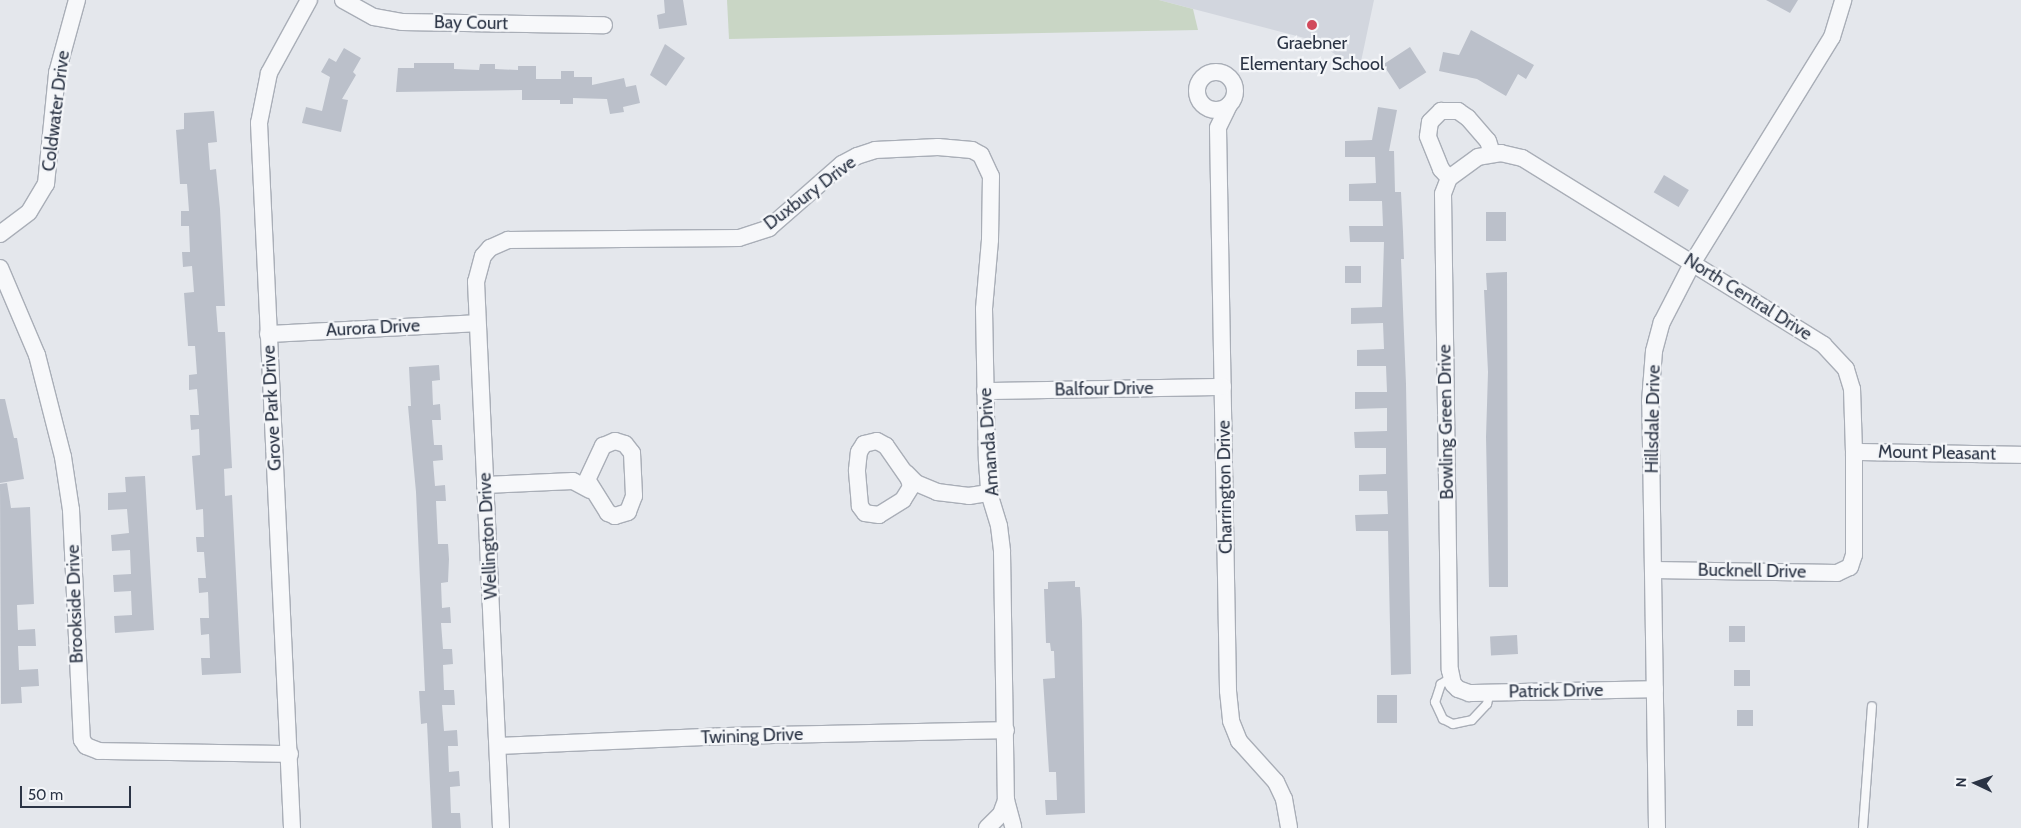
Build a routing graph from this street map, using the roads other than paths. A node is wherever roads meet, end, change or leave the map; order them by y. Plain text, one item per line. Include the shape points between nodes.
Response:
1 (77, 0) edge
2 (309, 0) edge
3 (343, 0) edge
4 (1843, 0) edge
5 (604, 25) dead end
6 (1229, 105) junction
7 (1206, 107) junction
8 (1218, 128) junction
9 (1492, 153) junction
10 (981, 155) joint
11 (1448, 178) junction
12 (0, 234) edge
13 (490, 248) joint
14 (1693, 262) junction
15 (0, 268) edge
16 (477, 323) junction
17 (268, 334) junction
18 (1223, 386) junction
19 (984, 390) junction
20 (1854, 452) junction
21 (2021, 456) edge
22 (592, 467) junction
23 (906, 473) junction
24 (573, 481) junction
25 (485, 484) junction
26 (925, 488) junction
27 (590, 490) junction
28 (989, 493) junction
29 (903, 500) junction
30 (1850, 567) joint
31 (1654, 570) junction
32 (1454, 684) junction
33 (1655, 690) junction
34 (1490, 692) junction
35 (1872, 706) dead end
36 (1006, 730) junction
37 (498, 746) junction
38 (290, 754) junction
39 (1006, 800) junction
40 (989, 826) edge
41 (292, 828) edge
42 (501, 828) edge
43 (1013, 828) edge
44 (1289, 828) edge
45 (1657, 828) edge
46 (1863, 828) edge

1 - 12 street, Coldwater Drive via 57,72 46,184 29,212
2 - 17 street, Grove Park Drive via 274,62 262,98 259,142
3 - 5 street, Bay Court via 374,17 402,22
4 - 14 street, Hillsdale Drive via 1832,37
6 - 7 street via 1218,110
6 - 7 street, Charrington Drive via 1236,93 1233,80 1215,71 1205,75 1198,86 1198,98
6 - 8 street, Charrington Drive
7 - 8 street, Charrington Drive
8 - 18 street, Charrington Drive
9 - 11 street via 1468,162
9 - 11 street via 1488,141 1468,118 1458,111 1441,111 1430,122 1428,136
9 - 14 street, North Central Drive via 1522,158
10 - 13 street, Duxbury Drive via 964,147 938,147 875,150 857,156 842,164 769,228 739,238 519,239 499,242
10 - 19 street, Amanda Drive via 990,171 992,189 984,310
11 - 32 street, Bowling Green Drive via 1443,194
13 - 16 street, Wellington Drive via 478,268
14 - 20 street, North Central Drive via 1824,345 1846,369 1852,389
14 - 31 street, Hillsdale Drive via 1662,322 1651,373
15 - 38 street, Brookside Drive via 37,355 63,457 72,510 82,740 86,746 99,751
16 - 17 street, Aurora Drive
16 - 25 street, Wellington Drive
17 - 38 street, Grove Park Drive
18 - 19 street, Balfour Drive
18 - 44 street, Charrington Drive via 1231,721 1240,741 1276,782 1284,799
19 - 28 street, Amanda Drive
20 - 21 street, Mount Pleasant
20 - 30 street, North Central Drive via 1854,555
22 - 24 street
22 - 27 street via 587,480
22 - 27 street via 610,442 620,442 629,447 634,475 632,508 622,514 608,513
23 - 26 street
23 - 29 street via 911,487
23 - 29 street via 882,442 864,444 859,452 860,506 865,513 885,513
24 - 25 street
24 - 27 street
25 - 37 street, Wellington Drive
26 - 28 street via 958,496
26 - 29 street
28 - 36 street, Amanda Drive via 999,526 1002,552
30 - 31 street, Bucknell Drive via 1837,573
31 - 33 street, Hillsdale Drive
32 - 34 street, Patrick Drive
32 - 34 lane via 1441,684 1435,702 1443,719 1453,724 1472,720 1487,704
33 - 34 street, Patrick Drive
33 - 45 street, Hillsdale Drive
35 - 46 lane
36 - 37 street, Twining Drive via 736,736
36 - 39 street, Amanda Drive
37 - 42 street, Wellington Drive
38 - 41 street, Grove Park Drive
39 - 40 street via 1001,814
39 - 43 street
40 - 43 street via 1002,822

